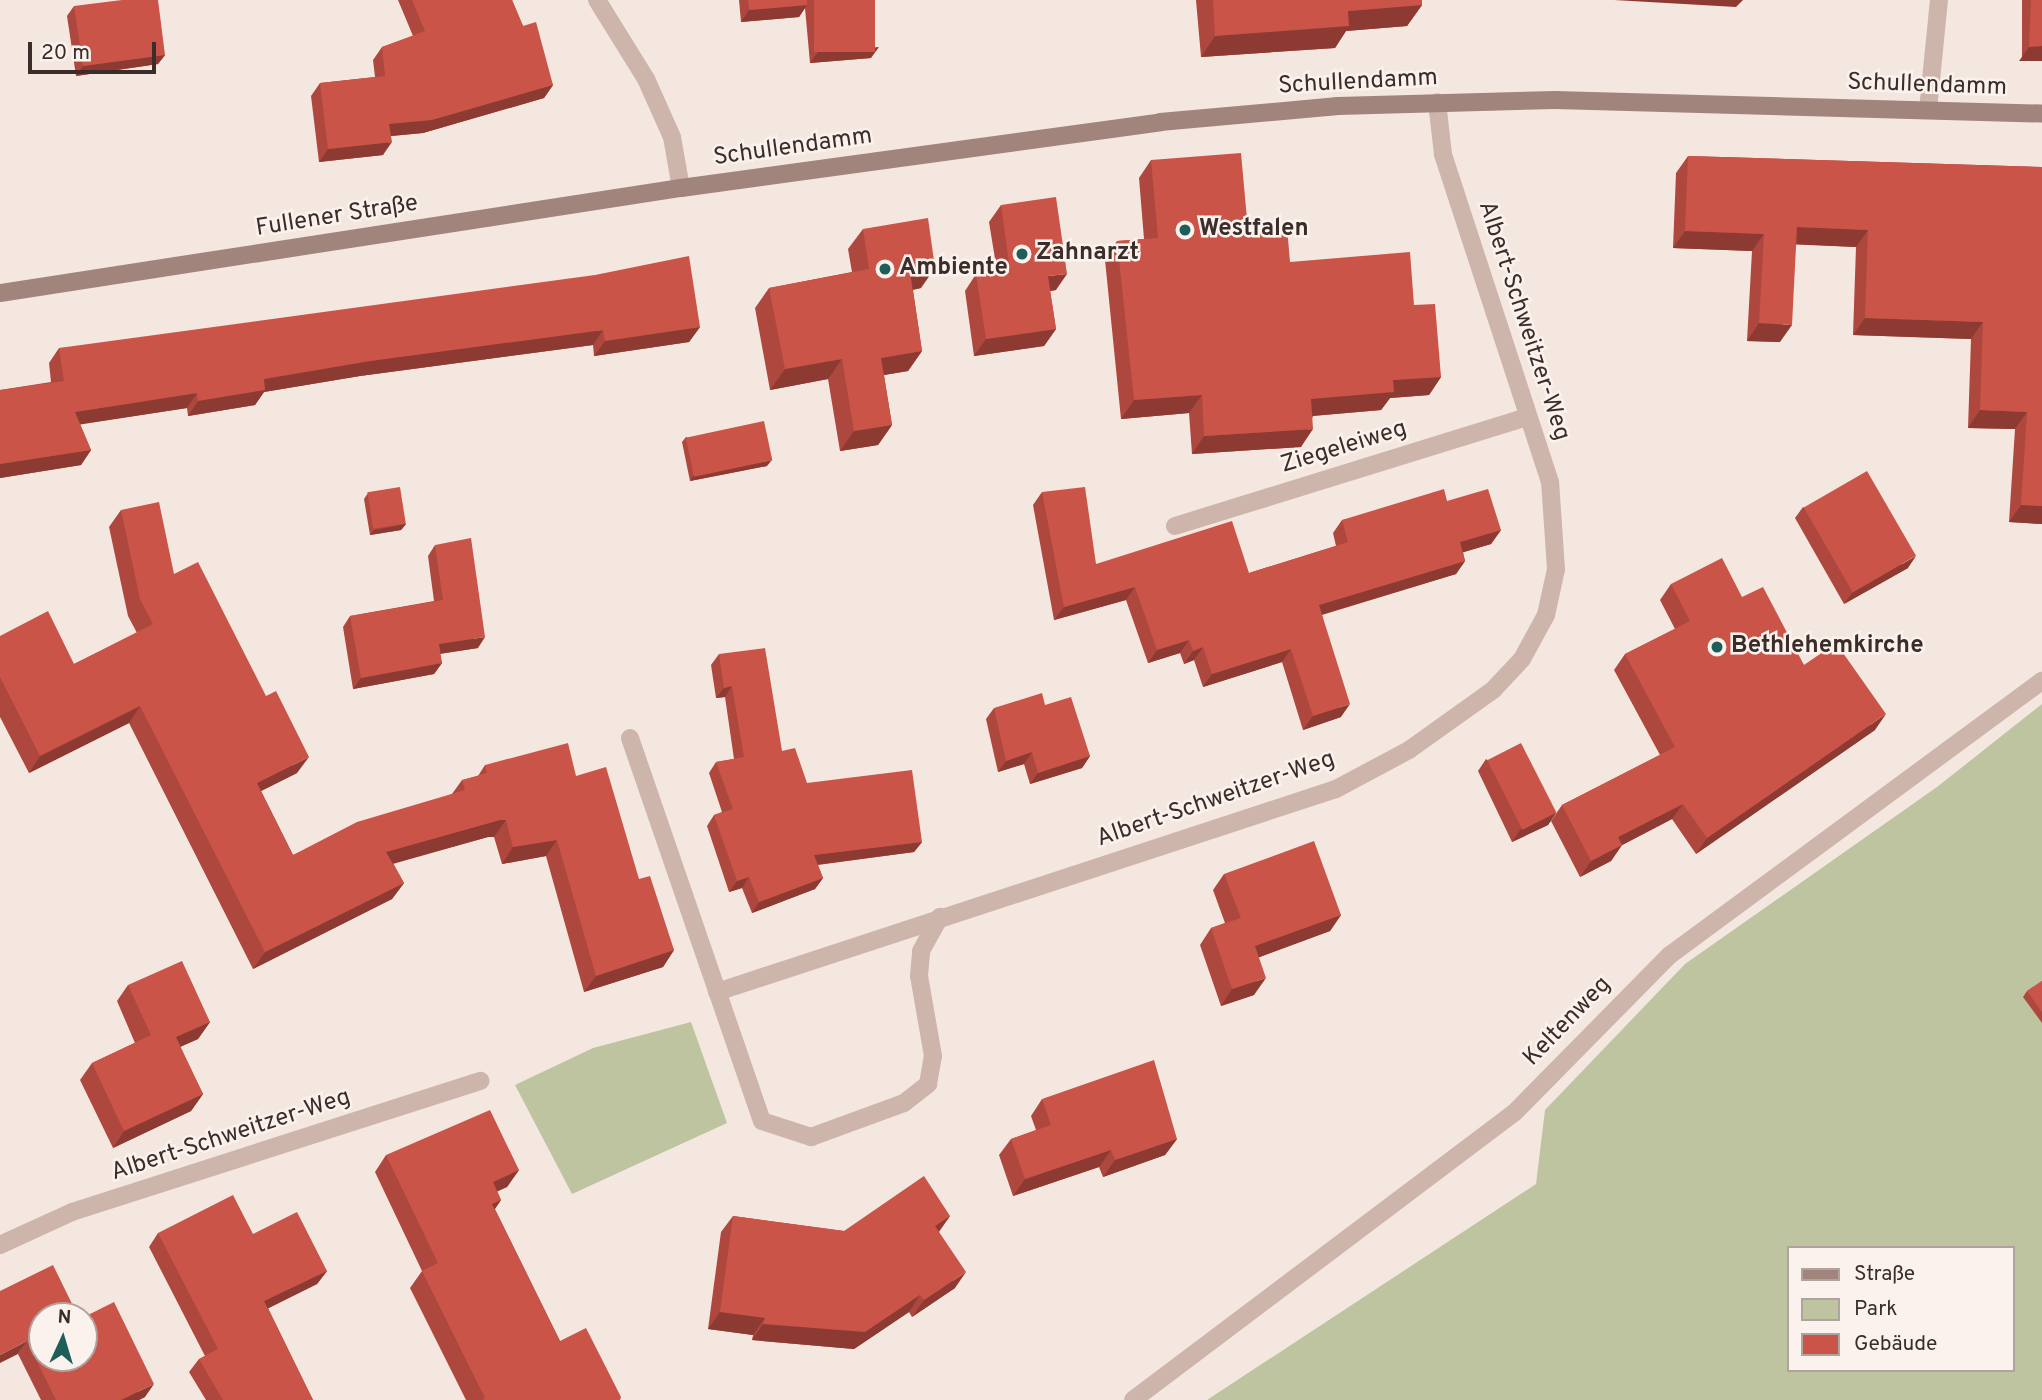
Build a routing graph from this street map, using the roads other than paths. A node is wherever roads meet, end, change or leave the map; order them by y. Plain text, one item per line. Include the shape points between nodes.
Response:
1 (597, 0) edge
2 (1939, 0) edge
3 (1437, 102) junction
4 (1928, 110) junction
5 (2042, 114) edge
6 (681, 188) junction
7 (0, 293) edge
8 (1528, 417) junction
9 (1175, 527) dead end
10 (2042, 681) edge
11 (630, 738) dead end
12 (940, 917) junction
13 (717, 992) junction
14 (480, 1081) dead end
15 (0, 1245) edge
16 (1133, 1400) edge

1 - 6 street via 646,79 672,137
2 - 4 street
3 - 4 main road, Schullendamm
3 - 6 main road, Schullendamm via 1160,122
3 - 8 street, Albert-Schweitzer-Weg via 1443,153
4 - 5 main road, Schullendamm
6 - 7 main road, Fullener Straße
8 - 9 street, Ziegeleiweg
8 - 12 street, Albert-Schweitzer-Weg via 1550,482 1556,569 1546,615 1522,659 1493,690 1409,750 1336,789
10 - 16 street, Keltenweg via 1670,955 1514,1113
11 - 13 street
12 - 13 street, Albert-Schweitzer-Weg
12 - 13 street via 921,951 919,976 933,1056 928,1084 904,1103 811,1137 762,1121
14 - 15 street, Albert-Schweitzer-Weg via 72,1212

